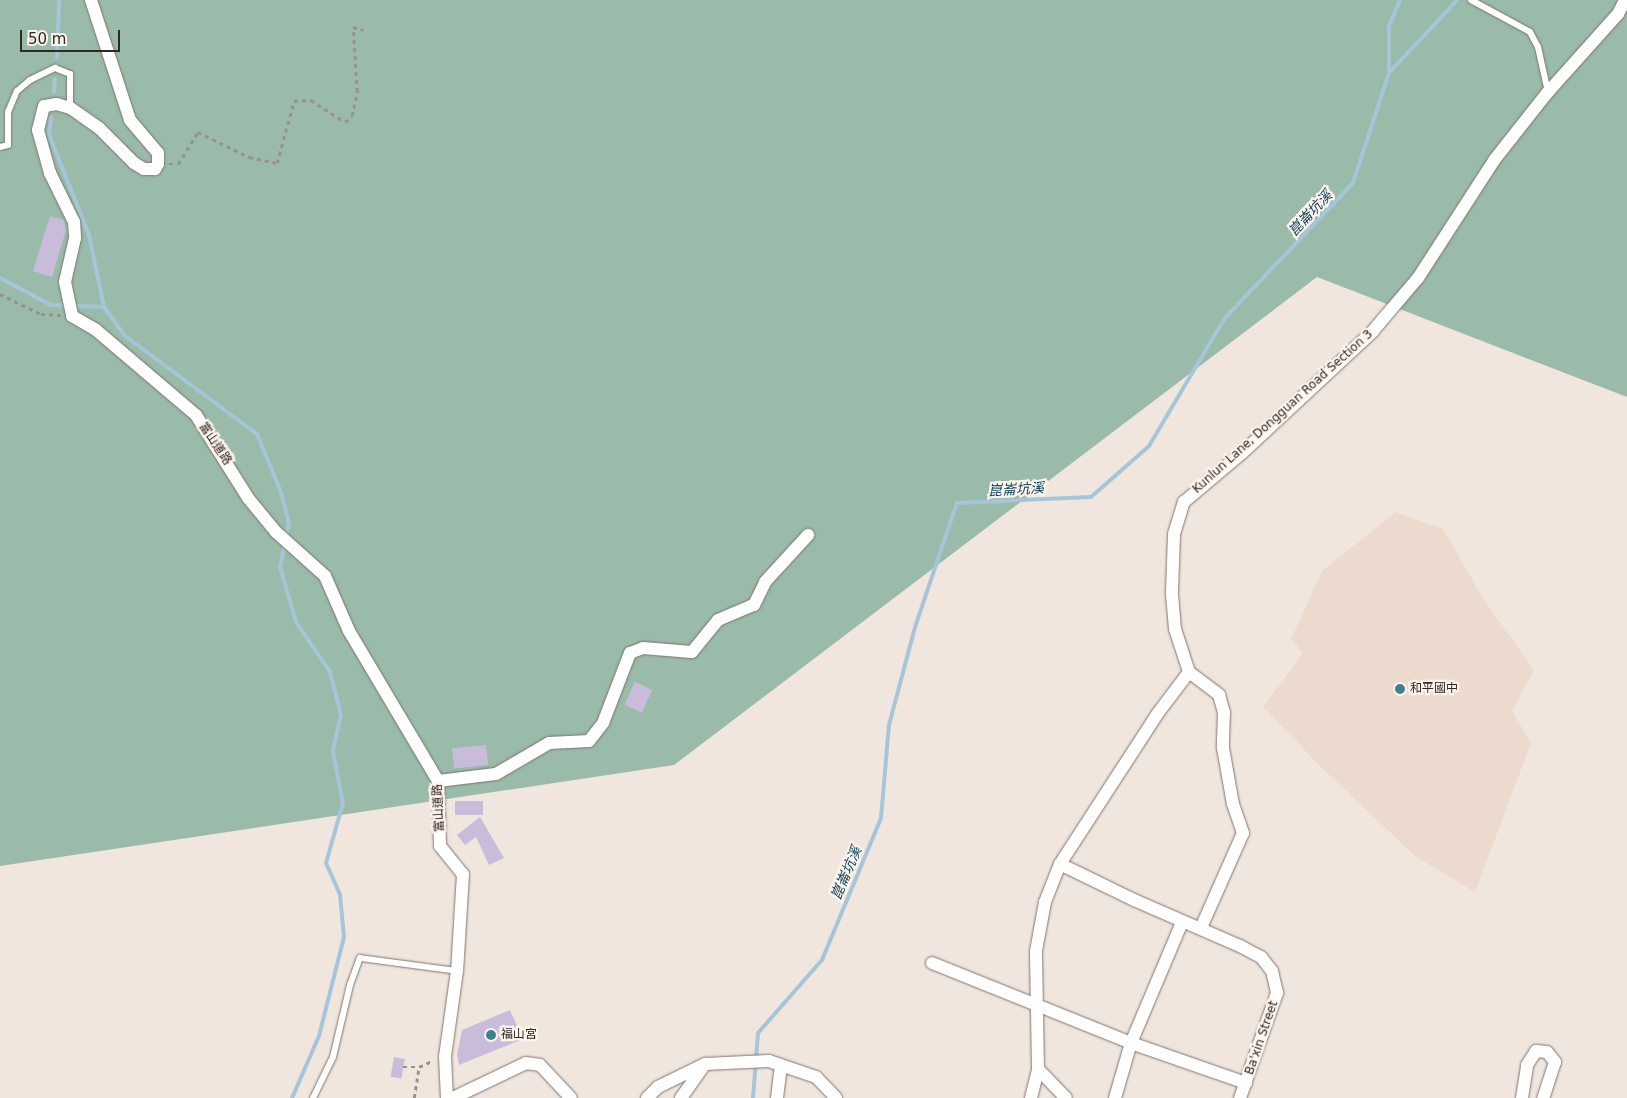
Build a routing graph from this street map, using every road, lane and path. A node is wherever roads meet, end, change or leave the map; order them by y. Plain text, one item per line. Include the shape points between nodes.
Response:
1 (91, 0) edge
2 (1471, 0) edge
3 (1625, 0) edge
4 (364, 30) dead end
5 (1548, 92) junction
6 (70, 108) junction
7 (0, 147) edge
8 (158, 164) junction
9 (0, 294) edge
10 (72, 316) junction
11 (808, 535) dead end
12 (1189, 672) junction
13 (438, 781) junction
14 (1060, 864) junction
15 (1182, 922) junction
16 (1201, 928) junction
17 (932, 963) dead end
18 (457, 972) junction
19 (1035, 1005) junction
20 (1131, 1043) junction
21 (445, 1056) junction
22 (705, 1064) junction
23 (781, 1065) junction
24 (403, 1067) dead end
25 (419, 1067) junction
26 (1038, 1069) junction
27 (1246, 1083) junction
28 (313, 1098) edge
29 (414, 1098) edge
30 (446, 1098) edge
31 (453, 1098) edge
32 (571, 1098) edge
33 (647, 1098) edge
34 (681, 1098) edge
35 (777, 1098) edge
36 (836, 1098) edge
37 (1031, 1098) edge
38 (1066, 1098) edge
39 (1115, 1098) edge
40 (1240, 1098) edge
41 (1522, 1098) edge
42 (1543, 1098) edge

1 - 8 street via 130,120 158,153
2 - 5 lane via 1530,32 1538,46
3 - 5 street, Kunlun Lane, Dongguan Road Section 3 via 1618,14
4 - 8 path via 353,27 357,92 352,116 345,122 311,100 294,101 277,163 248,157 198,132 178,164
5 - 12 street, Kunlun Lane, Dongguan Road Section 3 via 1495,159 1418,278 1372,332 1242,453 1184,502 1174,534 1172,592 1176,629
6 - 7 lane via 70,74 55,68 30,80 17,90 8,112 8,145
6 - 8 street via 99,128 134,163 144,169 156,169
6 - 10 street via 56,104 44,106 38,130 50,172 74,222 75,238 66,282
9 - 10 path via 41,314
10 - 13 street, 富山道路 via 96,330 196,416 248,498 276,532 325,576 349,631
11 - 13 street via 765,582 754,605 718,620 692,652 642,648 630,653 603,722 589,741 549,743 496,774
12 - 14 street via 1158,713
12 - 16 street via 1219,694 1224,712 1223,748 1233,804 1243,833
13 - 18 street, 富山道路 via 440,846 462,874
14 - 15 street, Ba'xin Street
14 - 19 street via 1045,902 1038,940
15 - 16 street, Ba'xin Street
15 - 20 street
16 - 27 street, Ba'xin Street via 1261,957 1272,971 1277,993
17 - 19 street
18 - 21 street, 富山道路
18 - 28 lane via 360,958 350,984 333,1057
19 - 20 street
19 - 26 street
20 - 27 street
20 - 39 street
21 - 25 path
21 - 30 street, 富山道路
22 - 23 street via 769,1061
22 - 33 street via 658,1087
22 - 34 street
23 - 35 street
23 - 36 street via 816,1077
24 - 25 path
25 - 29 path
26 - 37 street
26 - 38 street
27 - 40 street, Ba'xin Street
31 - 32 street via 526,1063 540,1064
41 - 42 street via 1527,1064 1536,1051 1547,1052 1555,1062

